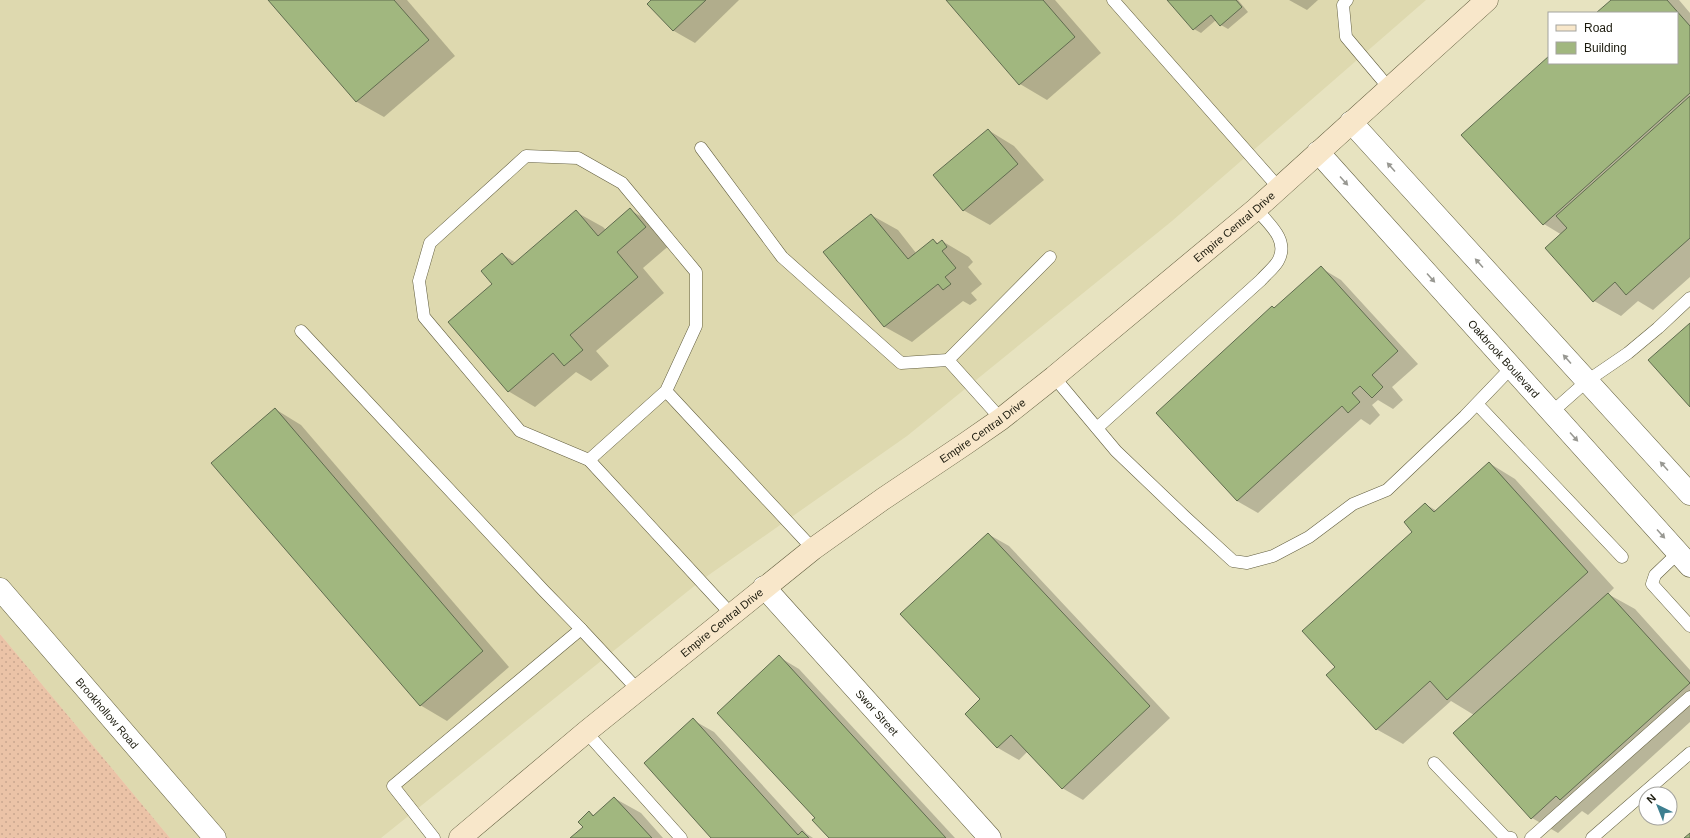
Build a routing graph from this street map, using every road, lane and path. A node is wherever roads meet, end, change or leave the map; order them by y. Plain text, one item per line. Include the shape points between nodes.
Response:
1 (1112, 0) edge
2 (1347, 0) edge
3 (1487, 0) edge
4 (1389, 88) junction
5 (1351, 122) junction
6 (701, 148) dead end
7 (1318, 152) junction
8 (1279, 188) junction
9 (1256, 209) junction
10 (1050, 257) dead end
11 (1690, 298) edge
12 (301, 331) dead end
13 (948, 360) junction
14 (1511, 368) junction
15 (1054, 377) junction
16 (1587, 381) junction
17 (666, 391) junction
18 (1477, 404) junction
19 (1552, 412) junction
20 (1001, 419) junction
21 (1096, 428) junction
22 (589, 460) junction
23 (1690, 494) edge
24 (813, 549) junction
25 (1622, 557) dead end
26 (1684, 559) edge
27 (764, 587) junction
28 (0, 589) edge
29 (731, 614) junction
30 (1690, 626) edge
31 (581, 629) junction
32 (638, 690) junction
33 (1690, 697) edge
34 (586, 732) junction
35 (1690, 753) edge
36 (1434, 763) dead end
37 (215, 838) edge
38 (434, 838) edge
39 (460, 838) edge
40 (681, 838) edge
41 (990, 838) edge
42 (1511, 838) edge
43 (1531, 838) edge
44 (1592, 838) edge

1 - 8 lane
2 - 4 lane via 1343,5 1346,37
3 - 4 street, Empire Central Drive
4 - 5 street, Empire Central Drive
5 - 7 street, Empire Central Drive
16 -> 5 street
6 - 13 lane via 782,257 901,363
7 - 8 street, Empire Central Drive
7 -> 14 street, Oakbrook Boulevard
8 - 9 street, Empire Central Drive
9 - 15 street, Empire Central Drive
9 - 21 lane via 1278,236 1282,246 1278,260 1261,280
10 - 13 lane
11 - 16 lane via 1628,353
12 - 31 lane
13 - 20 lane
14 - 18 lane
14 - 19 street, Oakbrook Boulevard
15 - 20 street, Empire Central Drive
15 - 21 lane
16 - 19 lane
23 -> 16 street
17 - 22 lane
17 - 22 lane via 696,326 696,272 622,183 578,158 526,156 430,243 419,280 424,317 520,431
17 - 24 lane
18 - 21 lane via 1387,490 1353,504 1309,537 1279,553 1247,563 1233,561 1116,451
18 - 25 lane
19 -> 26 street, Oakbrook Boulevard
20 - 24 street, Empire Central Drive
22 - 29 lane
24 - 27 street, Empire Central Drive
26 - 30 lane via 1655,575 1652,584
27 - 29 street, Empire Central Drive
27 - 41 street, Swor Street
28 - 37 street, Brookhollow Road
29 - 32 street, Empire Central Drive
31 - 32 lane
31 - 38 lane via 392,786
32 - 34 street, Empire Central Drive
33 - 43 lane
34 - 39 street, Empire Central Drive
34 - 40 lane
35 - 44 lane
36 - 42 lane via 1505,837

